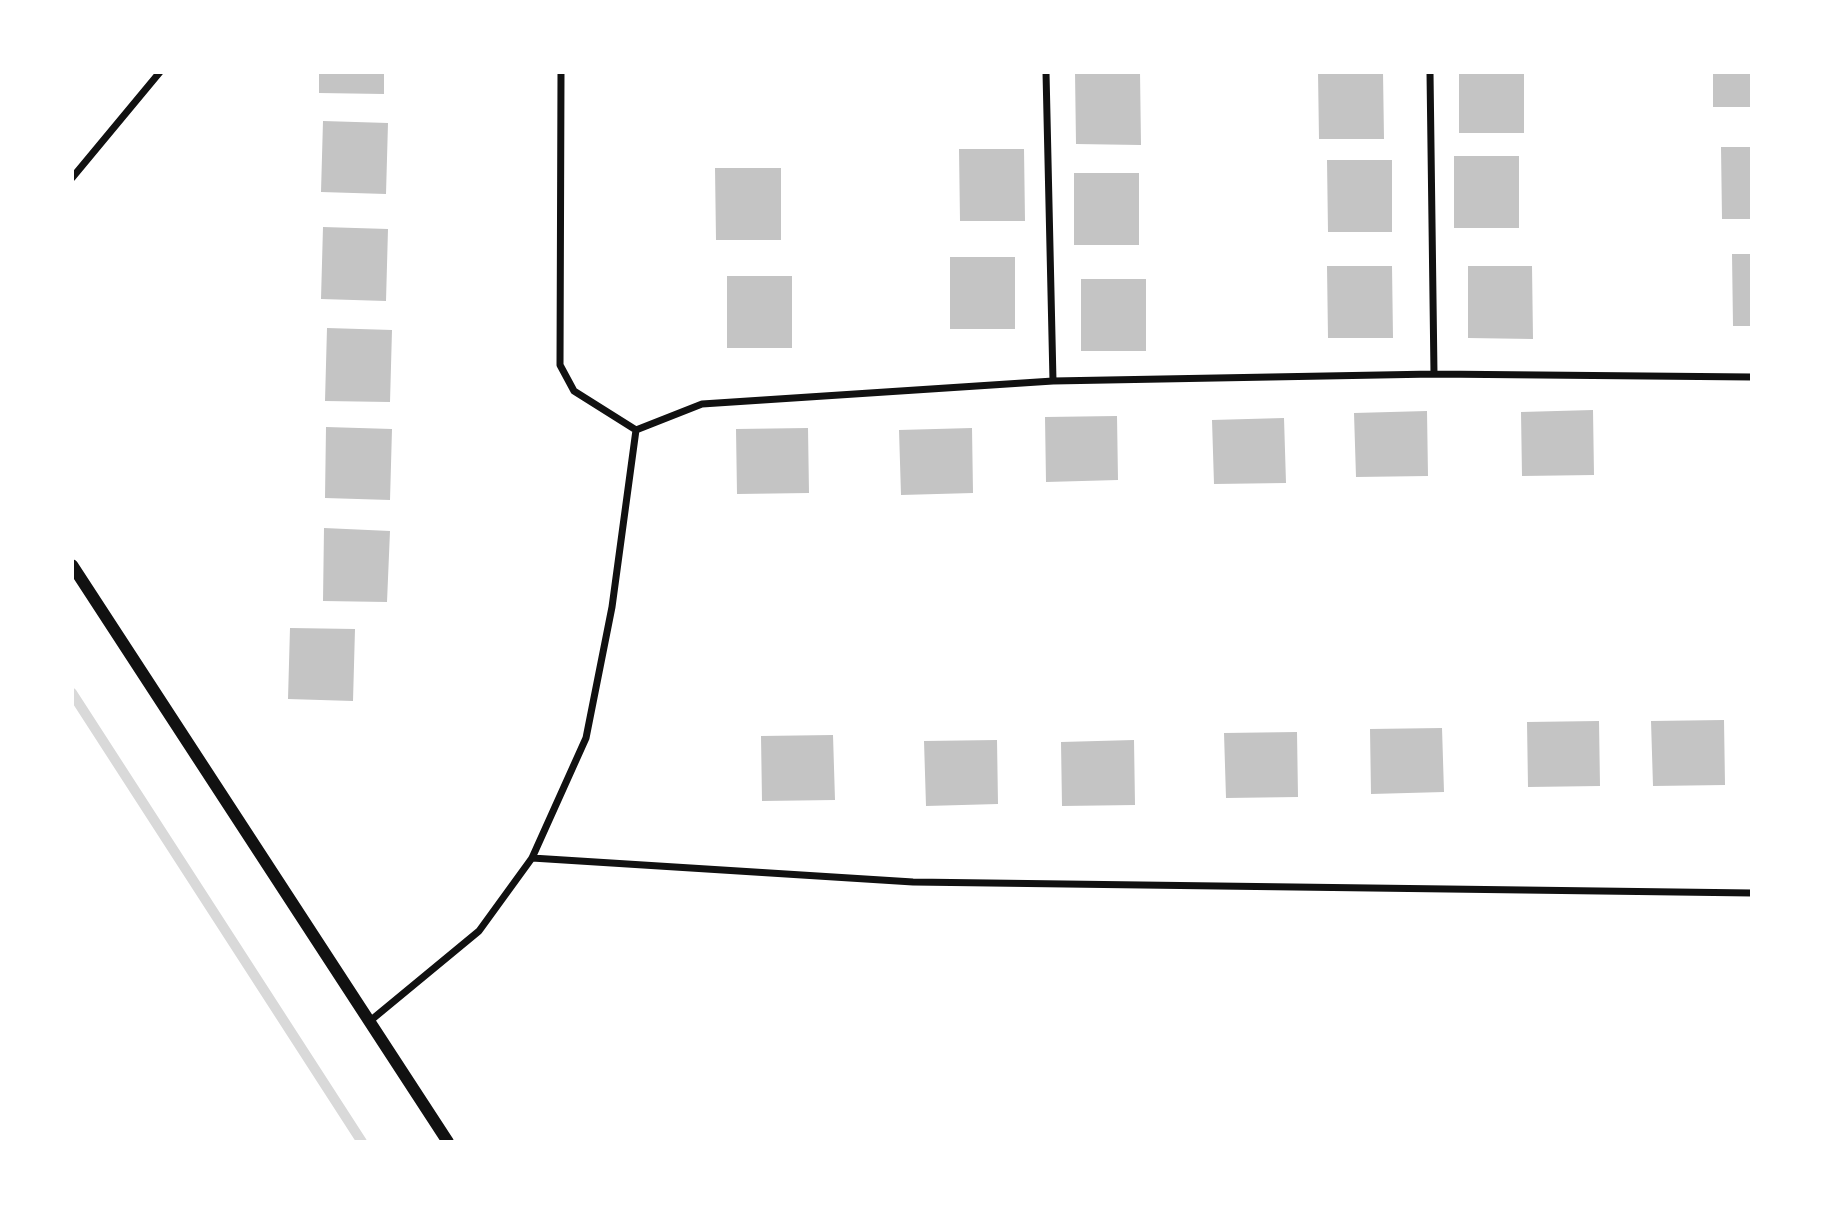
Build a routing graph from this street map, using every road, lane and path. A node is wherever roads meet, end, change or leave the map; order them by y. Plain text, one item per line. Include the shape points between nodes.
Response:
1 (160, 72) edge
2 (561, 72) edge
3 (1046, 72) edge
4 (1430, 72) edge
5 (72, 178) edge
6 (1434, 374) junction
7 (1752, 377) edge
8 (1053, 381) junction
9 (636, 430) junction
10 (72, 565) edge
11 (532, 858) junction
12 (1752, 893) edge
13 (369, 1021) junction
14 (448, 1142) edge

1 - 5 street
2 - 9 street via 560,365 574,391
3 - 8 street
4 - 6 street
6 - 7 street
6 - 8 street
8 - 9 street via 702,404
9 - 11 street via 612,607 586,738
10 - 13 street
11 - 12 street via 913,882
11 - 13 street via 479,931
13 - 14 street

